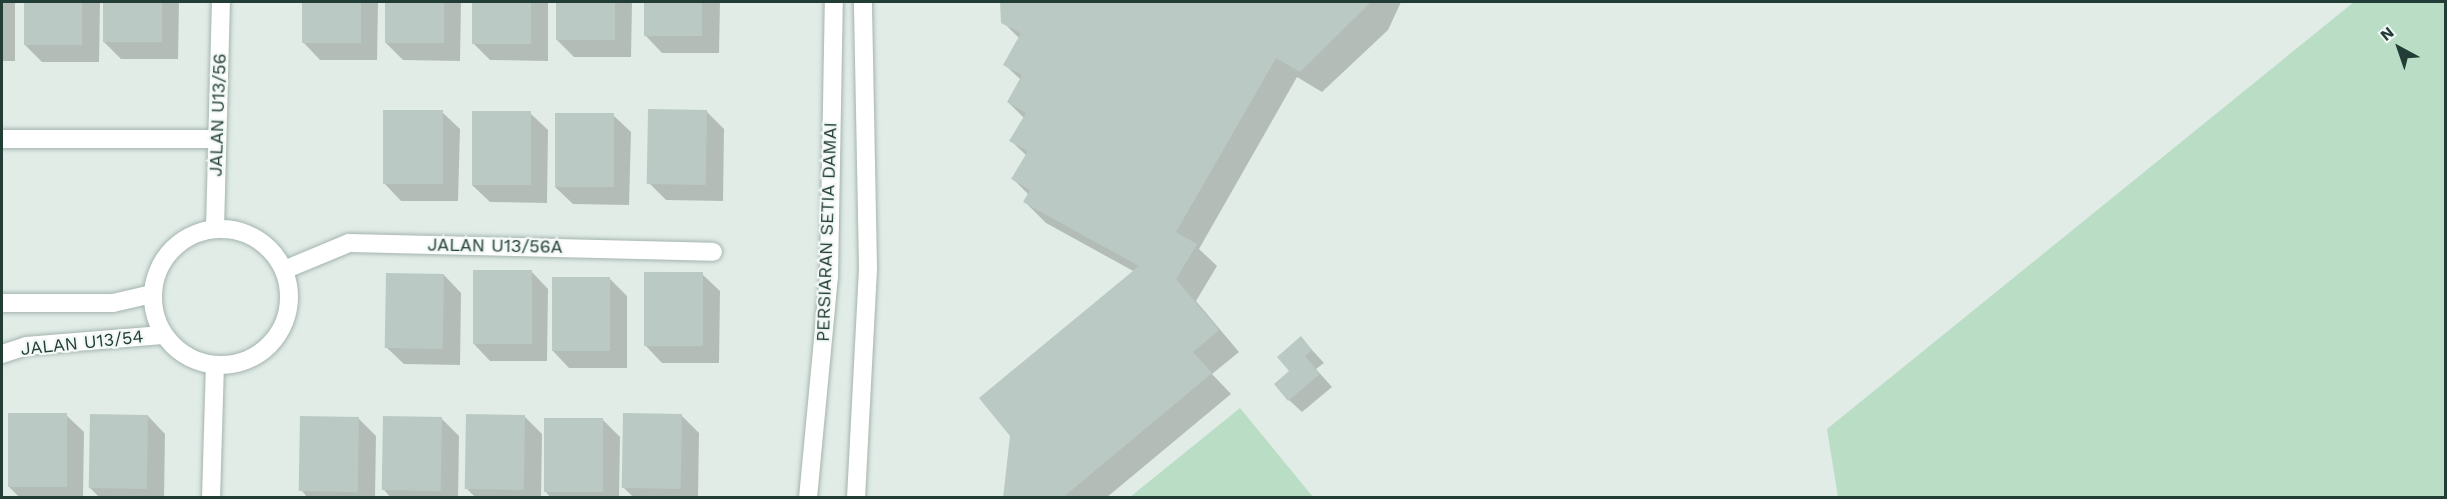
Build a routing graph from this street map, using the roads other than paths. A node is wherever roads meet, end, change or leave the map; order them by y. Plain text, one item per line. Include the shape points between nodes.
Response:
1 (221, 2) edge
2 (834, 2) edge
3 (863, 2) edge
4 (2, 139) edge
5 (217, 139) junction
6 (215, 229) junction
7 (713, 252) dead end
8 (284, 270) junction
9 (152, 294) junction
10 (2, 303) edge
11 (163, 335) junction
12 (2, 354) edge
13 (215, 365) junction
14 (211, 498) edge
15 (808, 498) edge
16 (856, 498) edge

1 - 5 street, JALAN U13/56
2 - 15 street, PERSIARAN SETIA DAMAI via 829,277
3 - 16 street, PERSIARAN SETIA DAMAI via 868,267
4 - 5 street
5 - 6 street, JALAN U13/56
6 - 8 street via 256,238
6 - 9 street via 196,234 165,258
7 - 8 street, JALAN U13/56A via 349,243
8 - 13 street via 289,292 286,316 276,337 260,353 239,364
9 - 10 street, JALAN U13/54 via 112,303
9 - 11 street via 154,315
11 - 12 street, JALAN U13/54 via 26,345
11 - 13 street via 195,361
13 - 14 street

